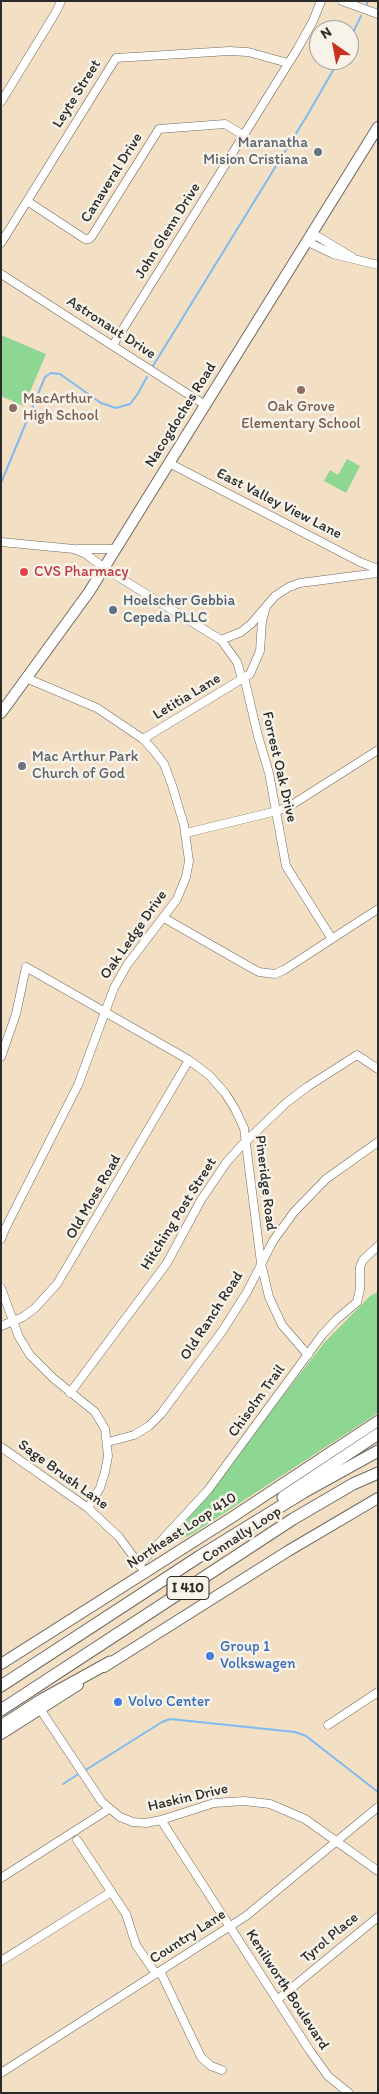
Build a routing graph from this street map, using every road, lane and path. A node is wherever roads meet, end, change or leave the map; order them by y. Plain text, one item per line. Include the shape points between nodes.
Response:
1 (61, 1) edge
2 (321, 1) edge
3 (342, 1) edge
4 (378, 14) edge
5 (288, 64) junction
6 (1, 102) edge
7 (378, 127) edge
8 (244, 135) junction
9 (27, 201) junction
10 (309, 238) junction
11 (1, 243) edge
12 (378, 265) edge
13 (1, 274) edge
14 (112, 346) junction
15 (205, 405) junction
16 (169, 463) junction
17 (1, 542) edge
18 (116, 549) junction
19 (74, 550) junction
20 (104, 568) junction
21 (378, 569) edge
22 (378, 573) edge
23 (266, 607) junction
24 (221, 640) junction
25 (245, 677) junction
26 (26, 678) junction
27 (1, 713) edge
28 (144, 739) junction
29 (378, 750) edge
30 (277, 811) junction
31 (186, 833) junction
32 (378, 909) edge
33 (164, 918) junction
34 (332, 939) junction
35 (104, 1012) junction
36 (1, 1057) edge
37 (189, 1060) junction
38 (378, 1070) edge
39 (247, 1140) junction
40 (378, 1142) edge
41 (1, 1239) edge
42 (378, 1246) edge
43 (261, 1263) junction
44 (1, 1288) edge
45 (12, 1321) junction
46 (1, 1326) edge
47 (308, 1355) junction
48 (70, 1393) junction
49 (377, 1421) edge
50 (378, 1434) edge
51 (108, 1442) junction
52 (1, 1447) edge
53 (378, 1451) edge
54 (378, 1473) edge
55 (376, 1502) edge
56 (88, 1508) junction
57 (200, 1556) junction
58 (142, 1569) junction
59 (110, 1662) junction
60 (1, 1664) edge
61 (1, 1686) edge
62 (378, 1692) edge
63 (40, 1709) junction
64 (1, 1710) edge
65 (328, 1725) dead end
66 (1, 1726) edge
67 (1, 1734) edge
68 (378, 1808) edge
69 (109, 1809) junction
70 (161, 1820) junction
71 (76, 1840) dead end
72 (337, 1842) junction
73 (378, 1871) edge
74 (1, 1878) edge
75 (111, 1892) junction
76 (378, 1917) edge
77 (230, 1926) junction
78 (1, 1962) edge
79 (158, 1972) junction
80 (277, 2000) junction
81 (222, 2070) dead end
82 (1, 2073) edge
83 (349, 2093) edge

1 - 6 street
2 - 5 street, John Glenn Drive
3 - 4 street
5 - 8 street, John Glenn Drive
5 - 9 street, Leyte Street via 248,52 229,51 116,58
7 - 10 main road, Nacogdoches Road
8 - 9 street, Canaveral Drive via 225,124 159,129 89,239
8 - 14 street, John Glenn Drive
9 - 11 street, Leyte Street
10 - 12 street via 312,244 333,254
10 - 15 main road, Nacogdoches Road
13 - 14 street, Astronaut Drive
14 - 15 street, Astronaut Drive
15 - 16 main road, Nacogdoches Road
16 - 18 main road, Nacogdoches Road
16 - 21 street, East Valley View Lane
17 - 19 street
18 - 19 street
18 - 20 main road, Nacogdoches Road
19 - 20 street via 86,554
20 - 24 street
20 - 26 main road, Nacogdoches Road
22 - 23 street via 295,585 279,592
23 - 24 street via 241,632
23 - 25 street via 260,651
24 - 25 street, Forrest Oak Drive
25 - 28 street, Letitia Lane
25 - 30 street, Forrest Oak Drive
26 - 27 main road, Nacogdoches Road
26 - 28 street, Oak Ledge Drive via 97,708
28 - 31 street, Oak Ledge Drive via 160,757 168,774
29 - 30 street
30 - 31 street
30 - 34 street, Forrest Oak Drive via 286,866
31 - 33 street, Oak Ledge Drive via 189,861 186,877 181,892
32 - 34 street
33 - 34 street via 266,973 284,970
33 - 35 street, Oak Ledge Drive via 121,974
35 - 36 street, Pineridge Road via 26,967 16,1014
35 - 37 street, Pineridge Road
35 - 41 street, Oak Ledge Drive via 78,1086
37 - 39 street, Pineridge Road via 225,1093 240,1118
37 - 45 street, Old Moss Road via 58,1284 35,1308
38 - 39 street, Hitching Post Street via 357,1055 293,1098
39 - 43 street, Pineridge Road
39 - 48 street, Hitching Post Street via 226,1163 201,1200 167,1263
40 - 43 street, Old Ranch Road via 315,1189 289,1219
42 - 47 street, Chisolm Trail via 360,1267 357,1302 336,1320
43 - 47 street, Pineridge Road via 274,1311
43 - 51 street, Old Ranch Road via 223,1330 161,1414 134,1435
44 - 45 street
45 - 46 street, Old Moss Road
45 - 48 street via 30,1355
47 - 58 street, Chisolm Trail via 208,1490
48 - 51 street via 98,1416
49 - 58 main road, Northeast Loop 410
50 - 57 highway via 299,1485
51 - 56 street via 106,1472
52 - 56 street, Sage Brush Lane
53 - 57 highway, Connally Loop / I 410
54 - 64 highway, Connally Loop / I 410 via 293,1519
55 - 59 main road via 288,1551
56 - 58 street, Sage Brush Lane via 119,1537
57 - 61 highway, Connally Loop / I 410
58 - 60 main road, Northeast Loop 410
59 - 63 main road
59 - 66 highway
62 - 65 street
63 - 67 main road
63 - 69 street, Haskin Drive
68 - 72 street, Country Lane
69 - 70 street, Haskin Drive via 133,1822
69 - 74 street
70 - 72 street, Haskin Drive via 214,1803 257,1802 294,1813
70 - 77 street, Kenilworth Boulevard
71 - 75 street
72 - 73 street, Haskin Drive
72 - 77 street, Country Lane
75 - 78 street
75 - 79 street via 129,1922 136,1945
76 - 80 street, Tyrol Place
77 - 79 street, Country Lane
77 - 80 street, Kenilworth Boulevard
79 - 81 street via 201,2057
79 - 82 street, Country Lane
80 - 83 street, Kenilworth Boulevard via 325,2072

